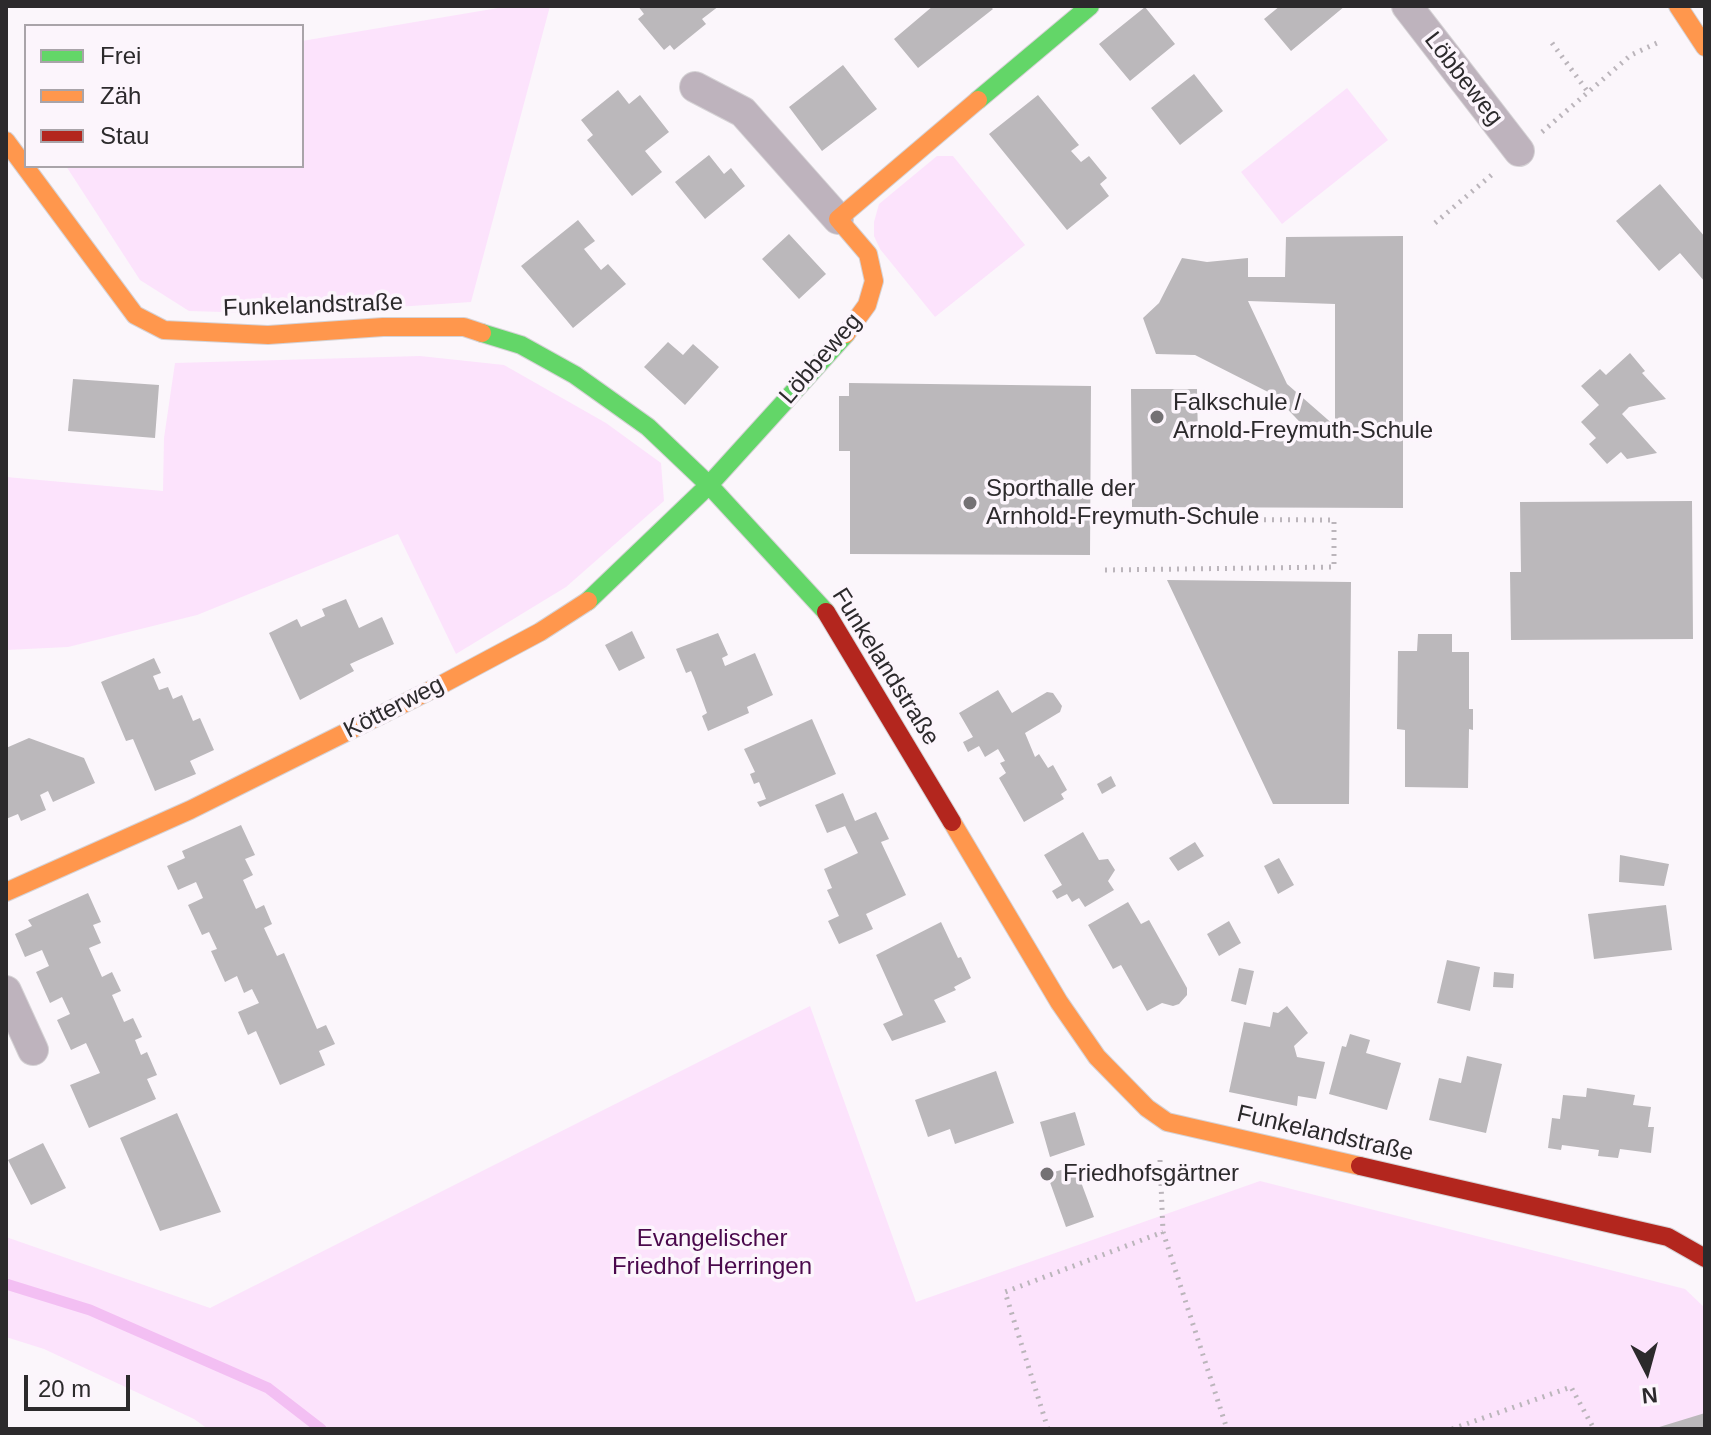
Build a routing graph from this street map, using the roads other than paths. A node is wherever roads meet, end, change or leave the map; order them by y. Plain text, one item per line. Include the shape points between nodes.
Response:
1 (1090, 6) edge
2 (1407, 6) edge
3 (1677, 6) edge
4 (1705, 47) edge
5 (695, 87) dead end
6 (6, 141) edge
7 (1519, 151) dead end
8 (24, 165) edge
9 (26, 168) edge
10 (838, 219) junction
11 (709, 485) junction
12 (6, 866) edge
13 (43, 875) junction
14 (6, 892) edge
15 (6, 991) edge
16 (33, 1050) dead end
17 (1705, 1258) edge

1 - 10 street
2 - 7 street, Löbbeweg
3 - 4 street
5 - 10 street, Löbbeweg via 743,112
6 - 8 street, Funkelandstraße
9 - 11 street, Funkelandstraße via 135,315 164,330 268,335 464,327 521,345 575,375 648,427
10 - 11 street, Löbbeweg via 868,254 874,281 867,305
11 - 13 street, Kötterweg via 587,602 540,632 190,810
11 - 17 street, Funkelandstraße via 824,608 1059,1002 1097,1057 1147,1108 1167,1122 1668,1237
12 - 13 street
13 - 14 street, Kötterweg
15 - 16 street

